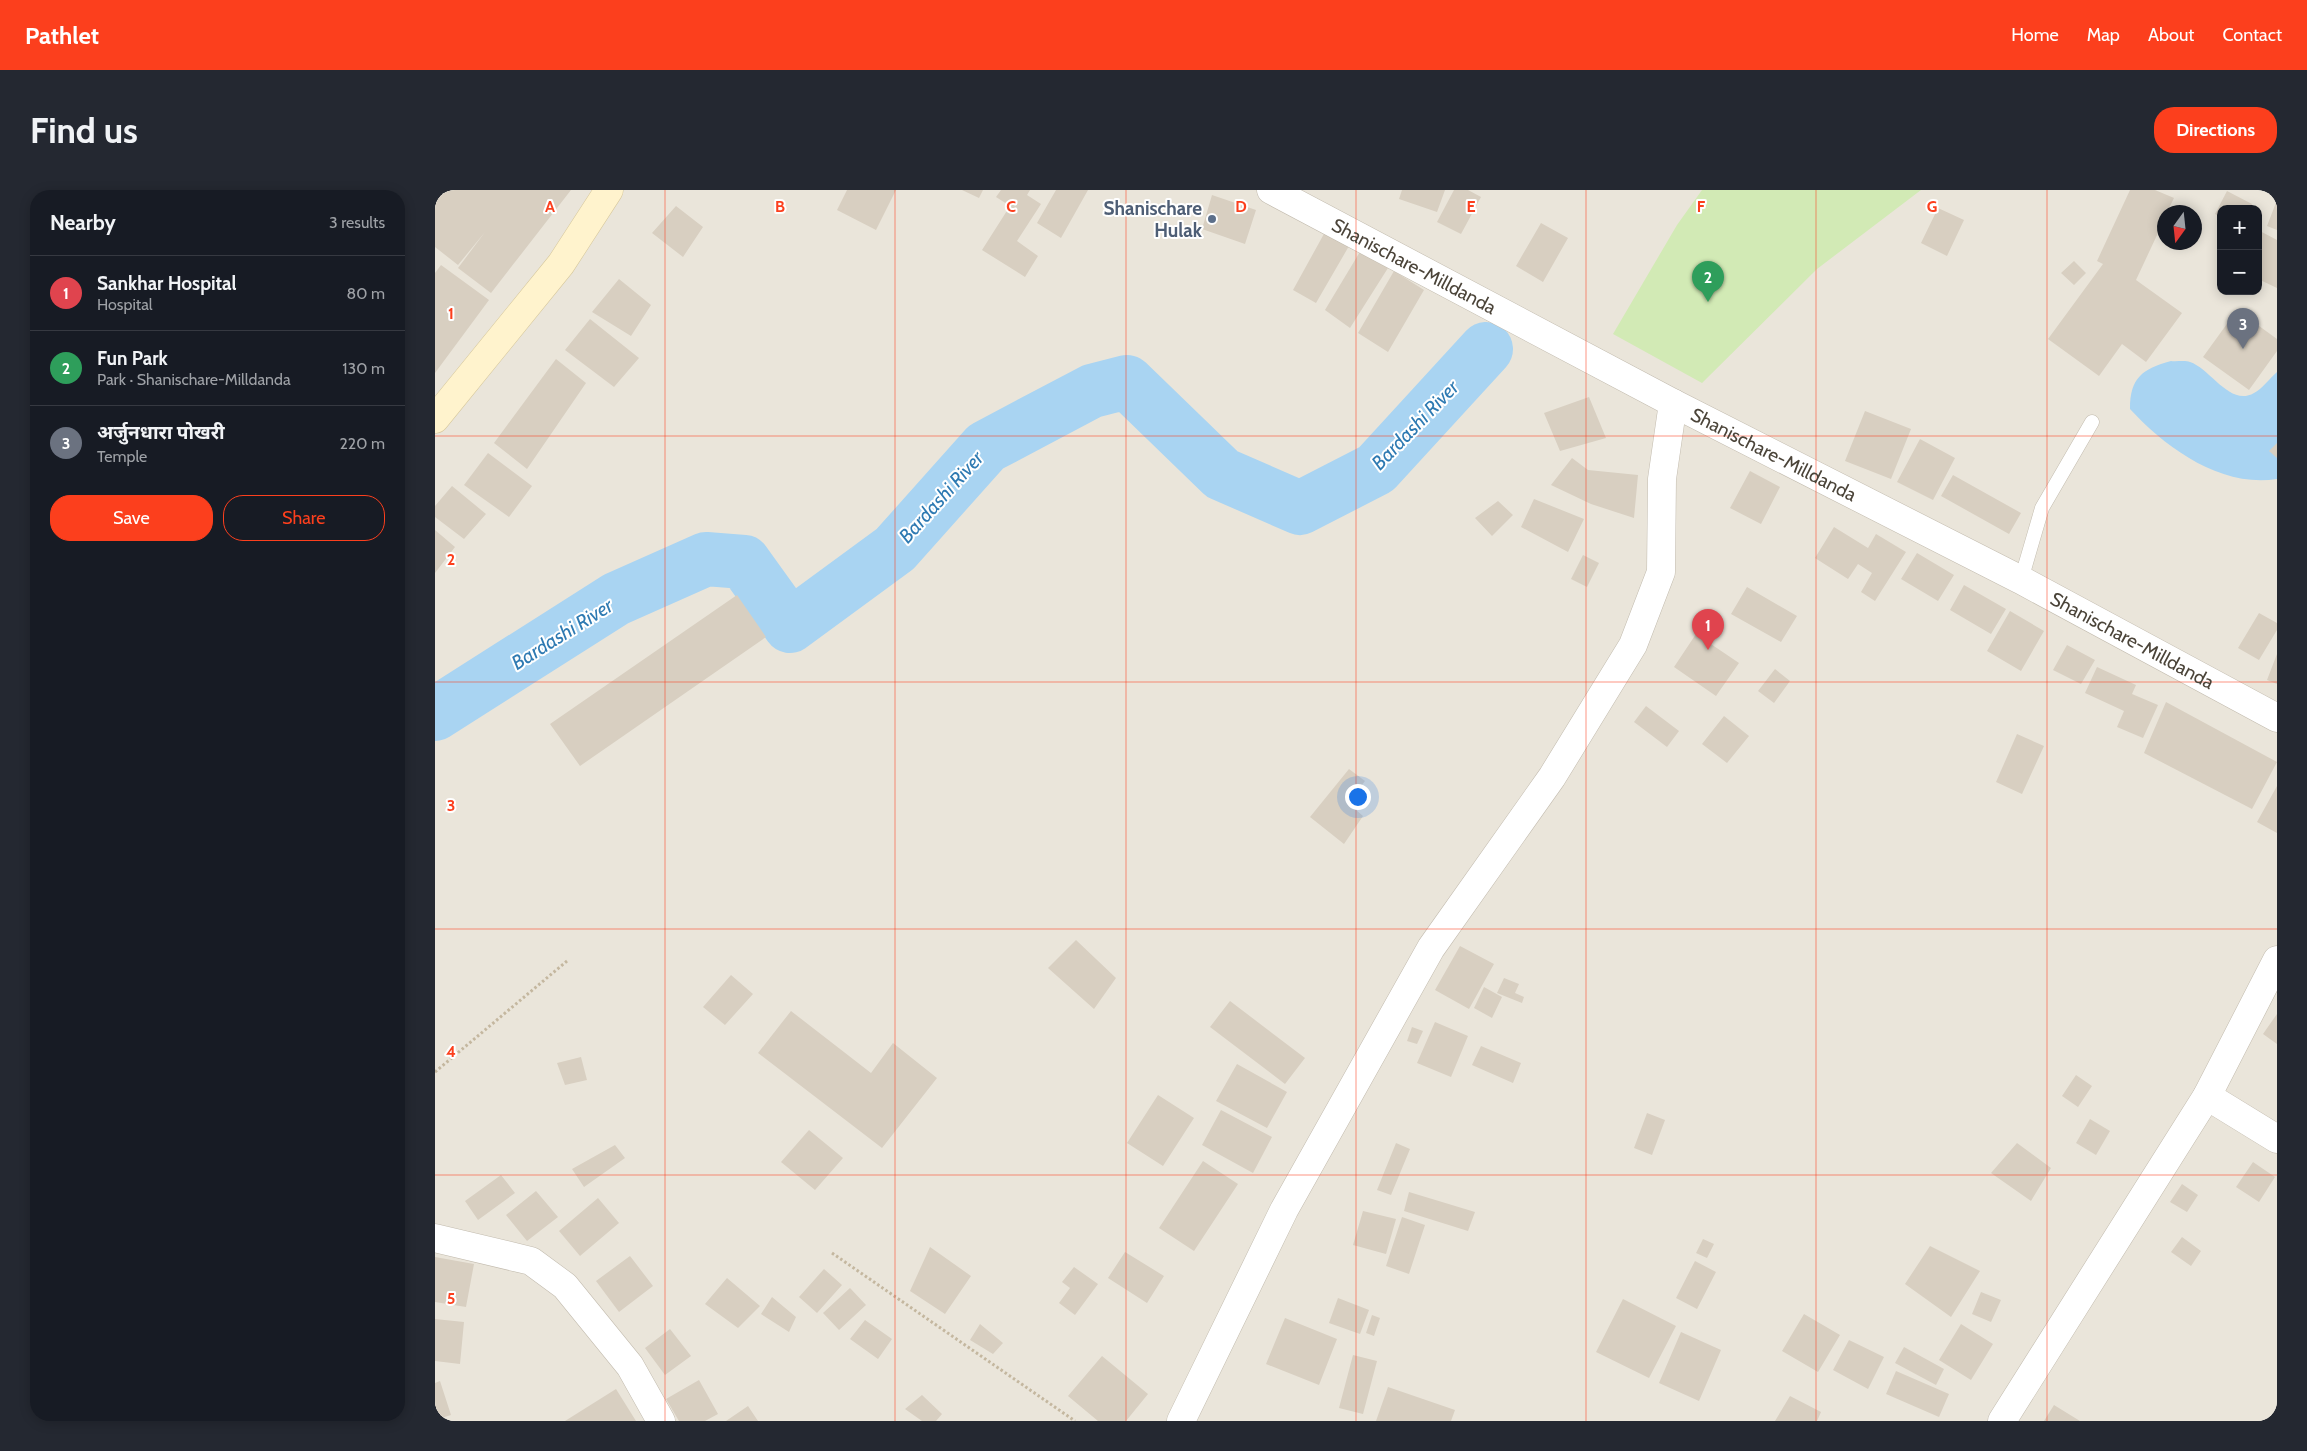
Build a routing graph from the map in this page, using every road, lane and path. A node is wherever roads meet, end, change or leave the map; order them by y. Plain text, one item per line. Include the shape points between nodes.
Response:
1 (609, 190) edge
2 (1271, 190) edge
3 (1673, 403) junction
4 (435, 419) edge
5 (2092, 422) dead end
6 (2021, 580) junction
7 (2277, 718) edge
8 (2277, 960) edge
9 (567, 961) dead end
10 (435, 1072) edge
11 (2207, 1096) junction
12 (2277, 1140) edge
13 (435, 1238) edge
14 (832, 1253) dead end
15 (661, 1421) edge
16 (1075, 1421) edge
17 (1181, 1421) edge
18 (2002, 1421) edge

1 - 4 street via 561,264
2 - 3 street, Shanischare-Milldanda
3 - 6 street, Shanischare-Milldanda
3 - 17 street via 1662,479 1661,572 1633,645 1552,778 1431,948 1284,1210
5 - 6 lane via 2042,508
6 - 7 street, Shanischare-Milldanda
8 - 11 street
9 - 10 path
11 - 12 street
11 - 18 street
13 - 15 street via 531,1261 565,1286 630,1366
14 - 16 path

